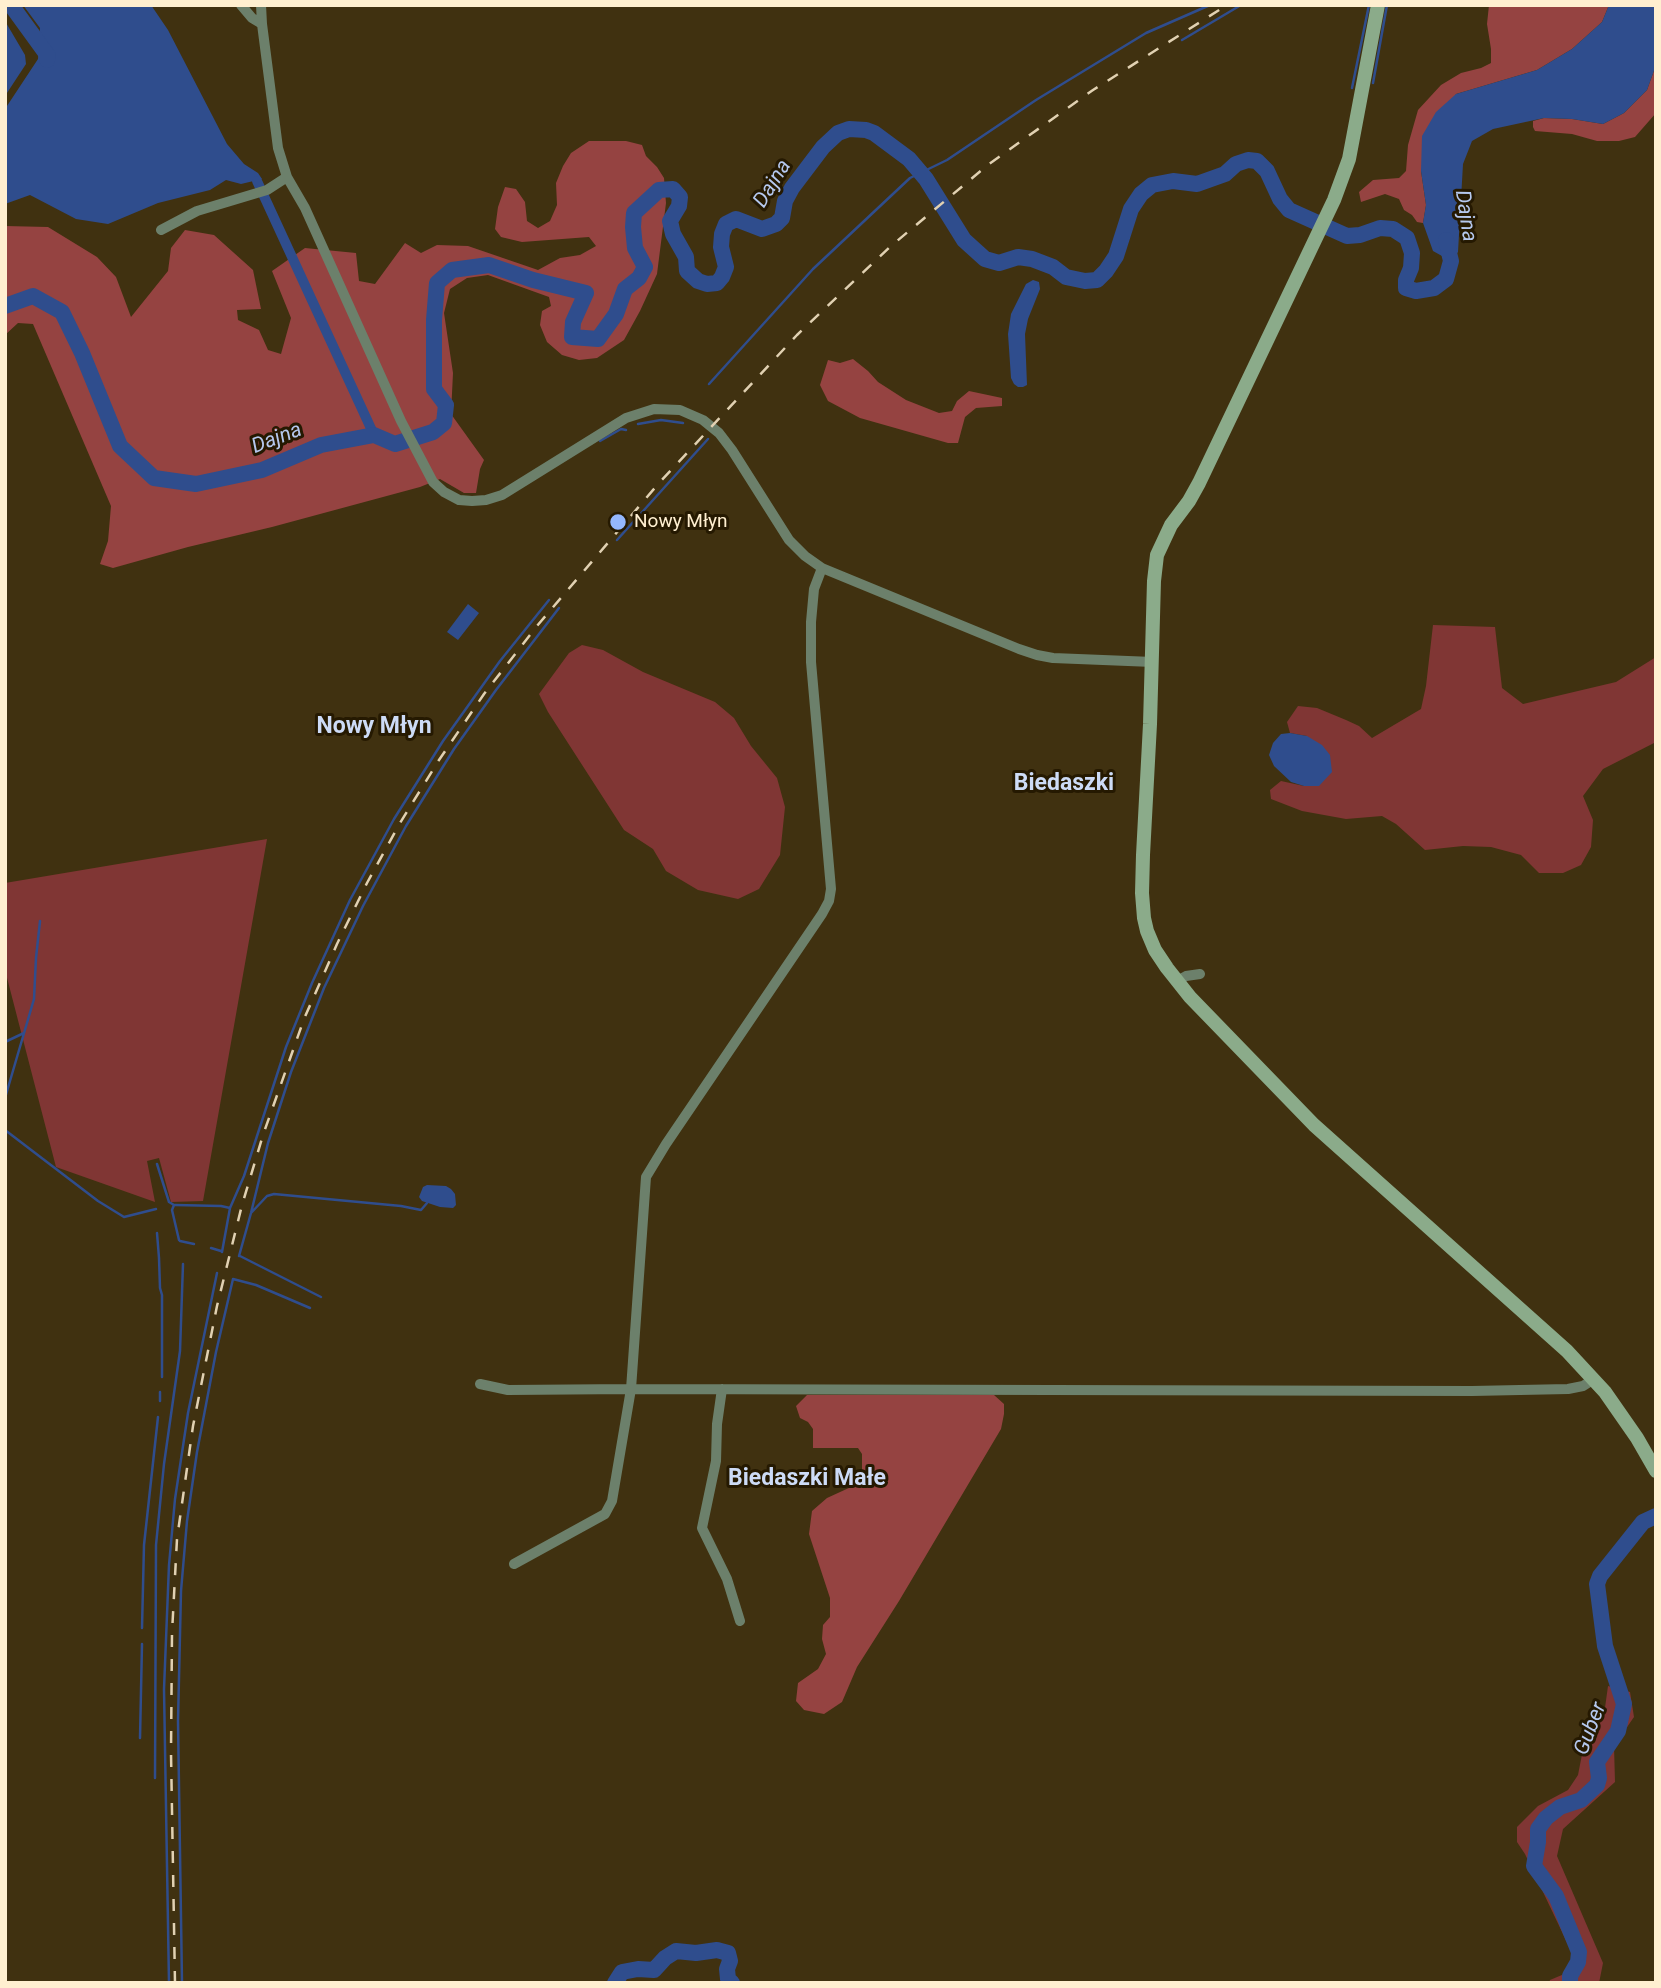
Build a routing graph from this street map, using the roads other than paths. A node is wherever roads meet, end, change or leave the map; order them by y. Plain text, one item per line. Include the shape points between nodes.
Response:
1 (240, 5) edge
2 (261, 5) edge
3 (1378, 5) edge
4 (262, 24) junction
5 (287, 177) junction
6 (161, 230) dead end
7 (822, 568) junction
8 (1153, 662) junction
9 (1200, 974) dead end
10 (1177, 981) junction
11 (1594, 1379) junction
12 (480, 1384) dead end
13 (631, 1389) junction
14 (722, 1389) junction
15 (1656, 1471) edge
16 (514, 1564) dead end
17 (740, 1621) dead end

1 - 4 street
2 - 4 street
3 - 8 main road via 1349,159 1335,200 1199,483 1161,545 1154,581
4 - 5 street via 278,148
5 - 6 street via 267,190 197,211
5 - 7 street via 401,421 433,482 444,492 459,500 502,495 631,415 662,408 685,411 722,436 789,540
7 - 8 street via 1037,655
7 - 13 street via 814,589 811,662 829,901 646,1177
8 - 10 main road via 1142,904 1151,941
9 - 10 street
10 - 11 main road via 1314,1125 1553,1337
11 - 14 street via 1568,1389 1472,1391
11 - 15 main road
12 - 13 street via 509,1390
13 - 14 street
13 - 16 street via 612,1501 605,1514
14 - 17 street via 716,1461 702,1528 727,1579

